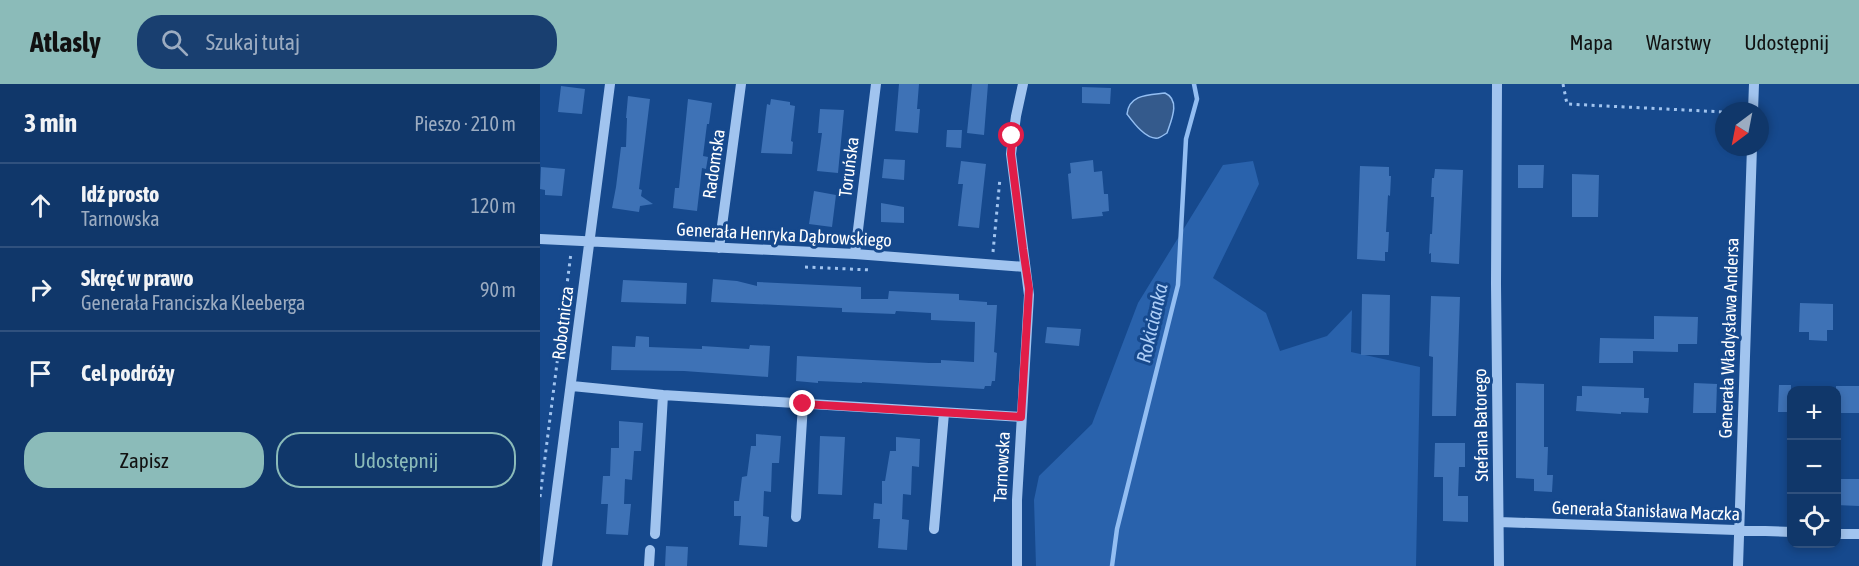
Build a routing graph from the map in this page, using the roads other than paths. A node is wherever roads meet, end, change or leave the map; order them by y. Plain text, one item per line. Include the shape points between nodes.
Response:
1 (610, 84) edge
2 (741, 84) edge
3 (876, 84) edge
4 (1023, 84) edge
5 (1497, 84) edge
6 (1754, 84) edge
7 (1753, 102) edge
8 (1752, 156) edge
9 (540, 239) edge
10 (590, 242) junction
11 (720, 248) junction
12 (855, 254) junction
13 (1025, 267) junction
14 (572, 386) junction
15 (663, 395) junction
16 (803, 404) junction
17 (944, 413) junction
18 (1021, 417) junction
19 (796, 517) dead end
20 (1499, 522) junction
21 (934, 529) dead end
22 (1740, 531) junction
23 (1787, 532) edge
24 (656, 534) dead end
25 (1841, 534) edge
26 (1859, 534) edge
27 (650, 550) dead end
28 (547, 566) edge
29 (649, 566) edge
30 (1017, 566) edge
31 (1499, 566) edge
32 (1738, 566) edge

1 - 10 street, Robotnicza
2 - 11 street, Radomska
3 - 12 street, Toruńska
4 - 13 street, Tarnowska via 1011,154
5 - 20 street, Stefana Batorego
6 - 7 street
8 - 22 street, Generała Władysława Andersa
9 - 10 street, Generała Henryka Dąbrowskiego
10 - 11 street, Generała Henryka Dąbrowskiego
10 - 14 street, Robotnicza
11 - 12 street, Generała Henryka Dąbrowskiego
12 - 13 street, Generała Henryka Dąbrowskiego
13 - 18 street, Tarnowska via 1029,295
14 - 15 street
14 - 28 street, Robotnicza
15 - 16 street
15 - 24 street
16 - 17 street
16 - 19 street
17 - 18 street
17 - 21 street
18 - 30 street, Tarnowska
20 - 22 street, Generała Stanisława Maczka
20 - 31 street, Stefana Batorego
22 - 23 street, Generała Stanisława Maczka
22 - 32 street, Generała Władysława Andersa
25 - 26 street
27 - 29 street

